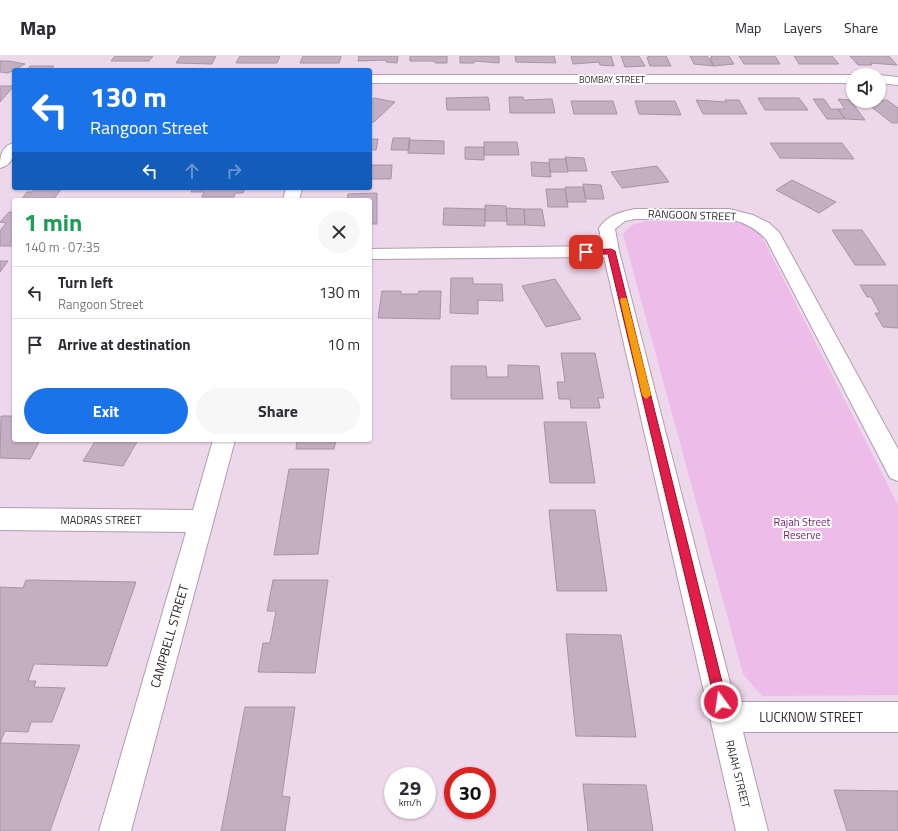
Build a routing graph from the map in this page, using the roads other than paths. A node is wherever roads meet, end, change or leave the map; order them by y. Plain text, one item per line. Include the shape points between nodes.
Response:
1 (372, 79) edge
2 (846, 79) edge
3 (886, 80) edge
4 (898, 81) edge
5 (12, 149) edge
6 (0, 164) edge
7 (611, 251) junction
8 (372, 254) edge
9 (223, 442) edge
10 (898, 471) edge
11 (0, 520) edge
12 (201, 521) junction
13 (725, 717) junction
14 (898, 717) edge
15 (115, 831) edge
16 (752, 831) edge

1 - 2 street, BOMBAY STREET
3 - 4 street
5 - 6 street
7 - 8 street
7 - 10 street, RANGOON STREET via 607,228 620,217 635,214 728,214 746,218 763,227 773,236
7 - 13 street, RAJAH STREET
9 - 12 street, CAMPBELL STREET
11 - 12 street, MADRAS STREET
12 - 15 street, CAMPBELL STREET
13 - 14 street, LUCKNOW STREET
13 - 16 street, RAJAH STREET

